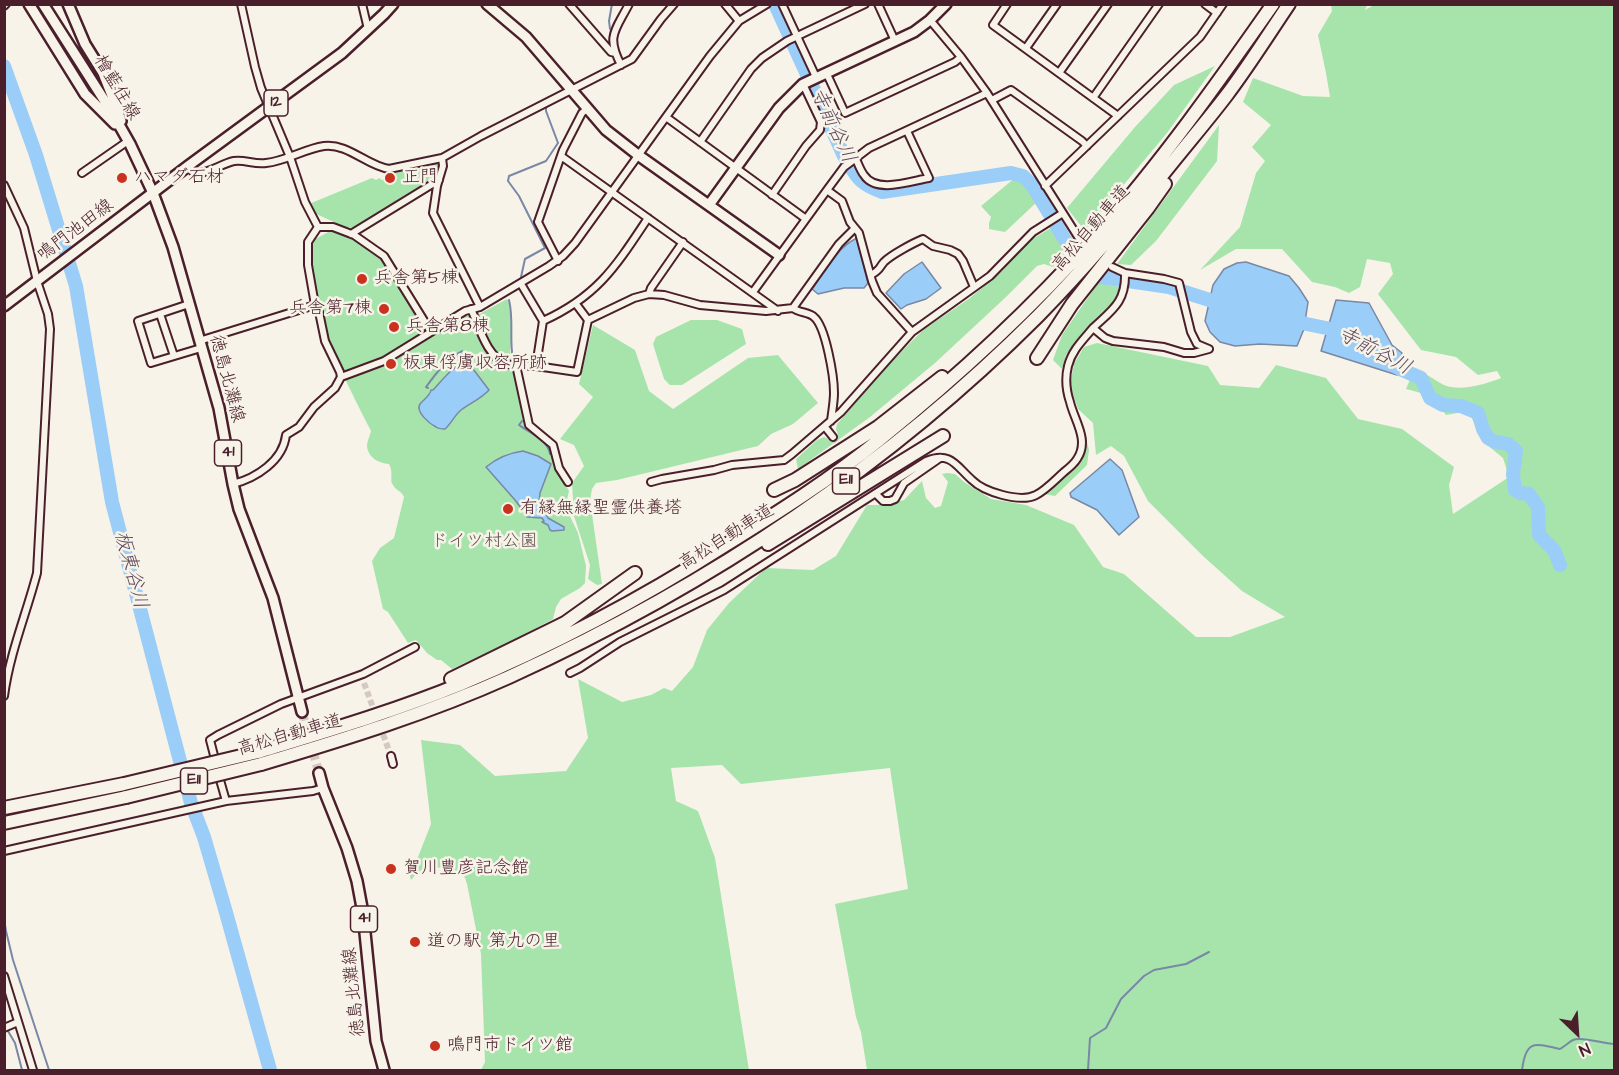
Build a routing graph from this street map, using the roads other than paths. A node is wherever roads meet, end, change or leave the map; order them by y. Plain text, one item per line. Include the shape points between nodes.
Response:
1 (29, 4) edge
2 (43, 4) edge
3 (68, 4) edge
4 (241, 4) edge
5 (362, 4) edge
6 (393, 4) edge
7 (487, 4) edge
8 (569, 4) edge
9 (629, 4) edge
10 (674, 4) edge
11 (724, 4) edge
12 (767, 4) edge
13 (782, 4) edge
14 (865, 4) edge
15 (878, 4) edge
16 (946, 4) edge
17 (1007, 4) edge
18 (1057, 4) edge
19 (1108, 4) edge
20 (1159, 4) edge
21 (1205, 4) edge
22 (1223, 4) edge
23 (1273, 4) edge
24 (1289, 4) edge
25 (1217, 13) junction
26 (930, 20) junction
27 (739, 21) junction
28 (368, 29) junction
29 (792, 38) junction
30 (895, 41) junction
31 (1026, 48) junction
32 (615, 53) junction
33 (961, 57) junction
34 (621, 65) junction
35 (826, 72) junction
36 (1059, 73) junction
37 (809, 80) junction
38 (572, 90) junction
39 (987, 93) junction
40 (1225, 97) junction
41 (1093, 98) junction
42 (992, 100) junction
43 (270, 107) junction
44 (587, 109) junction
45 (1118, 116) junction
46 (666, 117) junction
47 (907, 131) junction
48 (126, 137) junction
49 (699, 142) junction
50 (1087, 146) junction
51 (638, 155) junction
52 (561, 156) junction
53 (290, 157) junction
54 (442, 158) junction
55 (853, 159) junction
56 (188, 166) junction
57 (736, 169) junction
58 (82, 173) dead end
59 (440, 180) junction
60 (4, 185) edge
61 (1046, 186) junction
62 (827, 190) junction
63 (612, 192) junction
64 (153, 193) junction
65 (772, 195) junction
66 (709, 205) junction
67 (1060, 215) junction
68 (648, 218) junction
69 (806, 219) junction
70 (318, 227) junction
71 (855, 228) junction
72 (351, 234) junction
73 (1080, 240) dead end
74 (683, 242) junction
75 (779, 255) junction
76 (558, 261) junction
77 (1112, 267) dead end
78 (871, 275) junction
79 (1125, 278) junction
80 (40, 279) junction
81 (521, 284) junction
82 (974, 287) junction
83 (753, 292) junction
84 (649, 294) junction
85 (576, 303) junction
86 (189, 304) junction
87 (315, 305) junction
88 (4, 306) edge
89 (480, 307) junction
90 (793, 308) junction
91 (471, 309) junction
92 (778, 311) junction
93 (160, 314) junction
94 (588, 320) junction
95 (543, 321) junction
96 (1093, 328) junction
97 (430, 332) junction
98 (912, 332) junction
99 (200, 345) junction
100 (985, 349) junction
101 (174, 356) junction
102 (1037, 358) dead end
103 (516, 365) junction
104 (536, 366) junction
105 (341, 377) junction
106 (831, 421) junction
107 (825, 427) junction
108 (943, 436) dead end
109 (833, 437) tunnel mouth
110 (940, 458) junction
111 (568, 482) dead end
112 (651, 482) dead end
113 (233, 484) junction
114 (774, 490) dead end
115 (878, 496) dead end
116 (635, 573) dead end
117 (699, 578) junction
118 (415, 647) dead end
119 (570, 673) dead end
120 (361, 674) junction
121 (364, 683) tunnel mouth
122 (4, 696) edge
123 (299, 698) junction
124 (302, 712) tunnel mouth
125 (368, 718) junction
126 (391, 756) tunnel mouth
127 (393, 764) dead end
128 (319, 773) tunnel mouth
129 (323, 788) junction
130 (225, 802) junction
131 (4, 808) edge
132 (4, 822) edge
133 (4, 851) edge
134 (4, 976) edge
135 (18, 1022) junction
136 (4, 1028) edge
137 (33, 1071) edge
138 (384, 1071) edge

1 - 48 main road via 85,94
2 - 48 main road, 檜藍住線
3 - 48 main road via 103,73
4 - 43 street via 255,68
5 - 28 street
6 - 28 main road, 鳴門池田線 / 12
7 - 38 main road via 526,37
8 - 32 street
9 - 32 street via 613,35
10 - 34 street via 632,59
11 - 27 street
12 - 27 street
13 - 29 street
14 - 29 street
15 - 30 street
16 - 26 main road
17 - 31 street via 993,25
18 - 31 street
19 - 36 street
20 - 41 street
21 - 25 street
22 - 25 street
23 - 100 highway, 高松自動車道 / E11 via 1131,195 1062,273
24 - 40 highway, 高松自動車道 / E11
25 - 45 street via 1200,37
26 - 30 main road
26 - 33 street
27 - 46 street
28 - 43 main road, 鳴門池田線 / 12
29 - 37 street
29 - 49 street via 752,69
30 - 35 main road
31 - 36 street
32 - 34 street
33 - 35 street via 845,112
33 - 39 street
34 - 38 street
35 - 37 main road
36 - 41 street
37 - 57 main road via 778,108
37 - 65 street via 820,130
38 - 44 main road
38 - 54 street
39 - 42 street
39 - 47 street
40 - 102 highway via 1148,208 1072,304
40 - 117 highway, 高松自動車道 / E11 via 1105,244 995,357 870,463
41 - 45 street
42 - 50 street via 1011,90
42 - 61 street
43 - 53 street
43 - 56 main road, 鳴門池田線 / 12
44 - 51 main road
44 - 52 street
45 - 50 street
46 - 49 street
46 - 51 street
47 - 55 street
47 - 55 street via 929,178 879,185 864,177
48 - 58 street
48 - 64 main road, 檜藍住線
49 - 57 street
50 - 61 street
51 - 63 street
51 - 66 main road
52 - 63 street
52 - 76 street via 538,222
53 - 54 street via 324,146 335,147 389,169
53 - 56 street via 267,164 237,160 203,173 194,173
53 - 70 street
54 - 59 street
55 - 62 street
56 - 64 main road, 鳴門池田線 / 12
57 - 65 street
57 - 66 main road
59 - 72 street
59 - 89 street via 433,213
60 - 80 street via 24,228
61 - 67 street
62 - 69 street
62 - 71 street via 842,201
63 - 68 street
63 - 76 street
64 - 80 main road, 鳴門池田線 / 12
64 - 86 main road, 徳島北灘線 / 41
65 - 69 street
66 - 75 main road
67 - 73 street
67 - 82 street via 1033,232
68 - 74 street
68 - 85 street via 620,260
69 - 75 street
70 - 72 street via 333,227
70 - 87 street via 308,242 307,256
71 - 78 street
71 - 90 street
72 - 97 street via 384,256
74 - 83 street
74 - 84 street
75 - 83 street
76 - 81 street
77 - 79 street
78 - 82 street via 884,262 923,239 958,254
78 - 98 street via 877,293
79 - 96 street via 1119,303
79 - 96 street via 1179,283 1191,332 1197,344 1209,348 1184,353 1113,341
80 - 88 main road, 鳴門池田線 / 12
80 - 122 street via 50,328 37,573
81 - 89 street
81 - 95 street
82 - 98 street
83 - 92 street
84 - 92 street via 700,305
84 - 94 street
85 - 94 street
85 - 95 street
86 - 93 street
86 - 99 main road, 徳島北灘線 / 41
87 - 99 street
87 - 105 street
89 - 91 street
90 - 92 street
90 - 106 street via 814,316 826,340 834,392
91 - 97 street
91 - 103 street via 496,357
93 - 101 street
93 - 101 street via 138,321 151,363
94 - 104 street via 577,372
95 - 104 street
96 - 110 street via 1076,347 1066,381 1082,447 1078,458 1038,495 1016,498 994,492 973,482 951,459
97 - 105 street via 384,361
98 - 106 street
99 - 101 street
99 - 113 main road, 徳島北灘線 / 41 via 219,408
100 - 114 highway via 878,427
100 - 125 highway, 高松自動車道 / E11 via 878,441 821,483 692,566 583,627 504,665
103 - 104 street
103 - 111 street via 529,425 553,446
105 - 113 street via 299,427 286,435 280,453 262,471
106 - 107 street
107 - 109 street
107 - 112 street via 784,460 732,465
108 - 117 highway via 743,560
110 - 115 street via 904,483 894,499 883,501
110 - 119 street via 926,461 724,590 620,642
113 - 123 main road, 徳島北灘線 / 41 via 273,598
116 - 125 highway via 565,623
117 - 132 highway, 高松自動車道 / E11, bridge via 507,678 373,730 261,764
118 - 120 street
120 - 121 street
120 - 123 street
123 - 124 main road, 徳島北灘線 / 41
123 - 130 street via 210,740
125 - 131 highway, 高松自動車道 / E11, bridge via 258,752
126 - 127 street
128 - 129 main road, 徳島北灘線 / 41
129 - 130 street
129 - 138 main road, 徳島北灘線 / 41 via 347,848 360,896 376,1041
130 - 133 street
134 - 135 street
135 - 136 street
135 - 137 street

